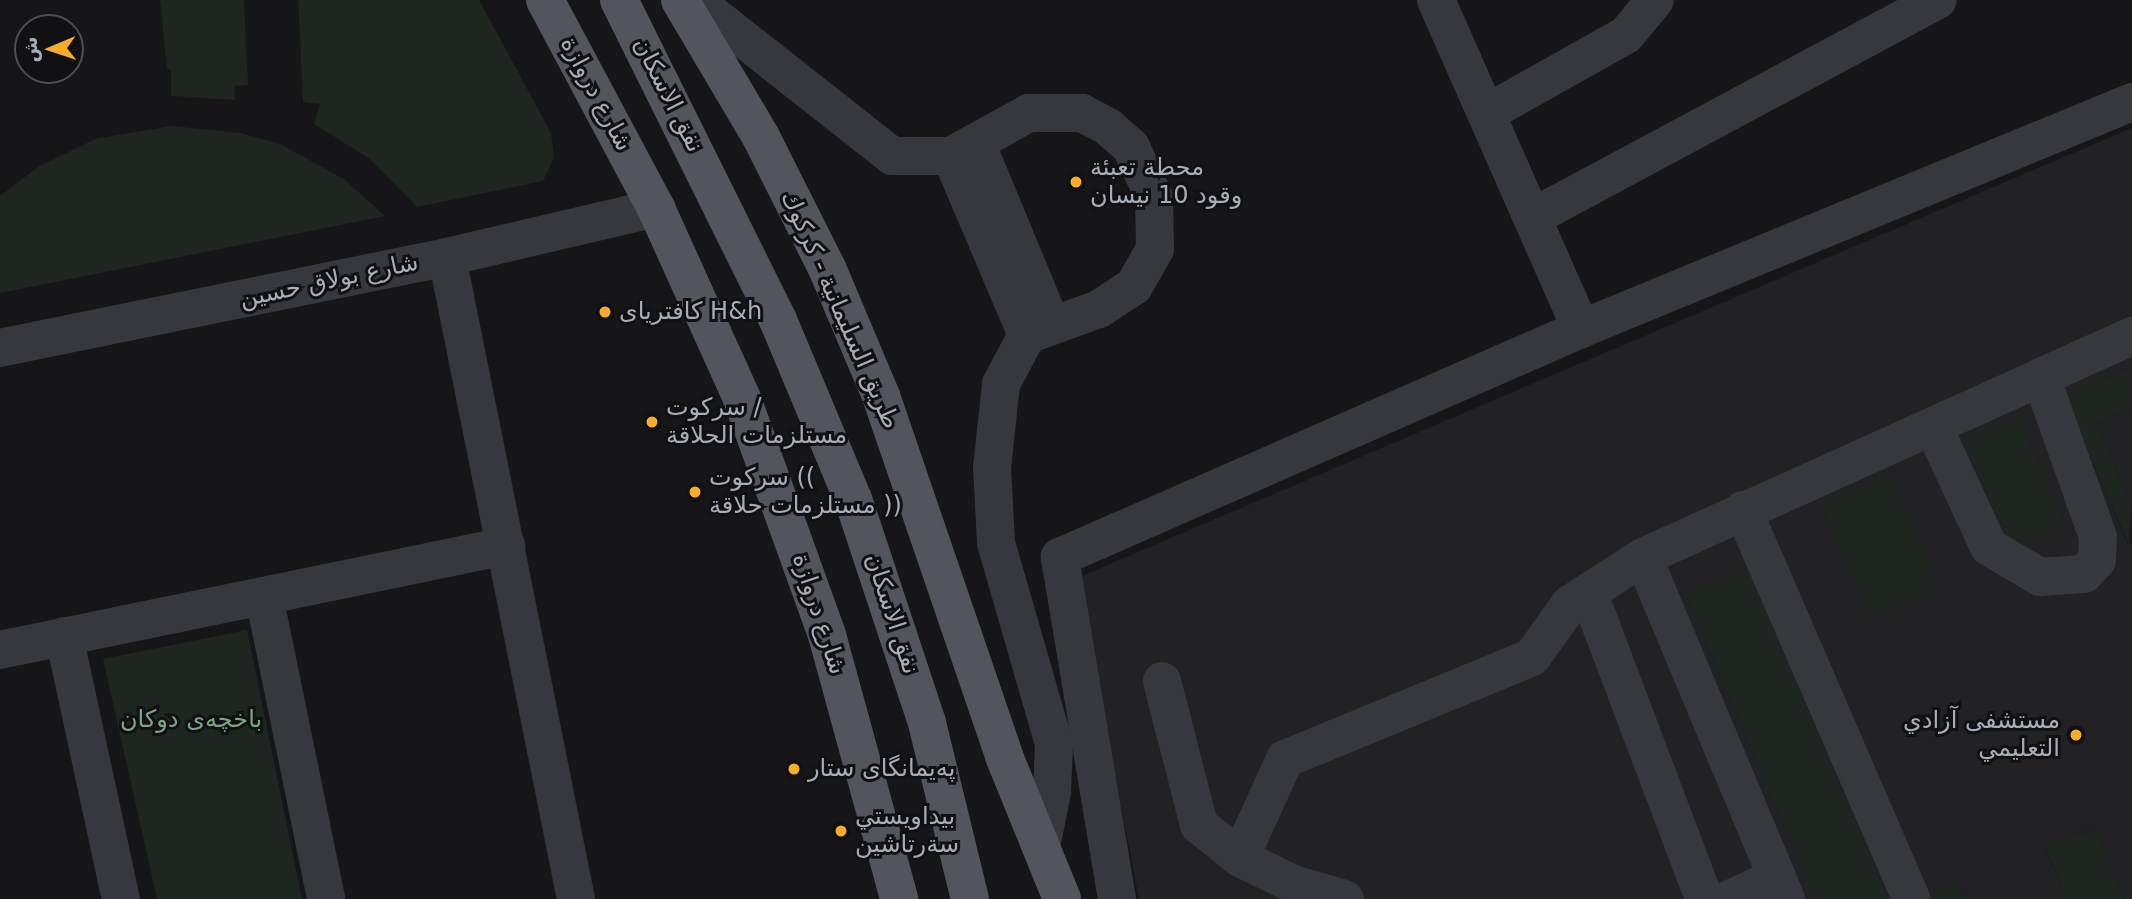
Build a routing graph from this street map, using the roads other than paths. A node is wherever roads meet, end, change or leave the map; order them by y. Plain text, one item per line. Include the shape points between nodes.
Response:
1 (545, 0) edge
2 (620, 0) edge
3 (680, 0) edge
4 (694, 0) edge
5 (1436, 0) edge
6 (1655, 0) edge
7 (1937, 0) edge
8 (2132, 102) edge
9 (1487, 113) junction
10 (964, 150) junction
11 (656, 208) junction
12 (1533, 216) junction
13 (447, 257) junction
14 (1581, 329) junction
15 (1039, 330) junction
16 (2132, 336) edge
17 (0, 348) edge
18 (2041, 377) junction
19 (1933, 426) junction
20 (1743, 510) junction
21 (506, 546) junction
22 (1643, 557) junction
23 (1589, 594) junction
24 (264, 596) junction
25 (64, 636) junction
26 (0, 650) edge
27 (1162, 681) dead end
28 (1072, 740) junction
29 (1042, 842) junction
30 (1240, 858) junction
31 (1782, 888) edge
32 (121, 899) edge
33 (326, 899) edge
34 (576, 899) edge
35 (899, 899) edge
36 (970, 899) edge
37 (1045, 899) edge
38 (1062, 899) edge
39 (1117, 899) edge
40 (1345, 899) edge
41 (1704, 899) edge
42 (1730, 899) edge
43 (1911, 899) edge

1 - 11 main road, شارع دروازة
2 - 36 main road, نفق الاسكان via 778,320 853,499 924,712
3 - 29 main road, طريق السليمانية - كركوك via 761,137 843,306 881,396 1004,756
4 - 10 street via 892,156
5 - 9 street
6 - 9 street via 1626,35
7 - 12 street
8 - 14 street
9 - 12 street
10 - 15 street
10 - 15 street via 1029,113 1082,113 1131,147 1154,197 1155,249 1134,286 1099,309
11 - 13 street, شارع بولاق حسين
11 - 35 main road, شارع دروازة via 741,396 786,514 866,765
12 - 14 street
13 - 17 street, شارع بولاق حسين
13 - 21 street
14 - 28 street via 1060,556
15 - 28 street via 1001,384 992,501 1004,584
16 - 18 street
18 - 19 street
18 - 19 street via 2098,537 2097,560 2084,574 2040,577 1989,547
19 - 20 street
20 - 22 street
20 - 43 street
21 - 24 street
21 - 34 street
22 - 23 street
22 - 31 street
23 - 30 street via 1557,619 1532,656 1285,759
23 - 41 street
24 - 25 street
24 - 33 street
25 - 26 street
25 - 32 street
27 - 30 street via 1199,825
28 - 29 street via 1052,792
28 - 39 street
29 - 37 main road
29 - 38 main road, طريق السليمانية - كركوك
30 - 40 street via 1293,884
31 - 42 street

